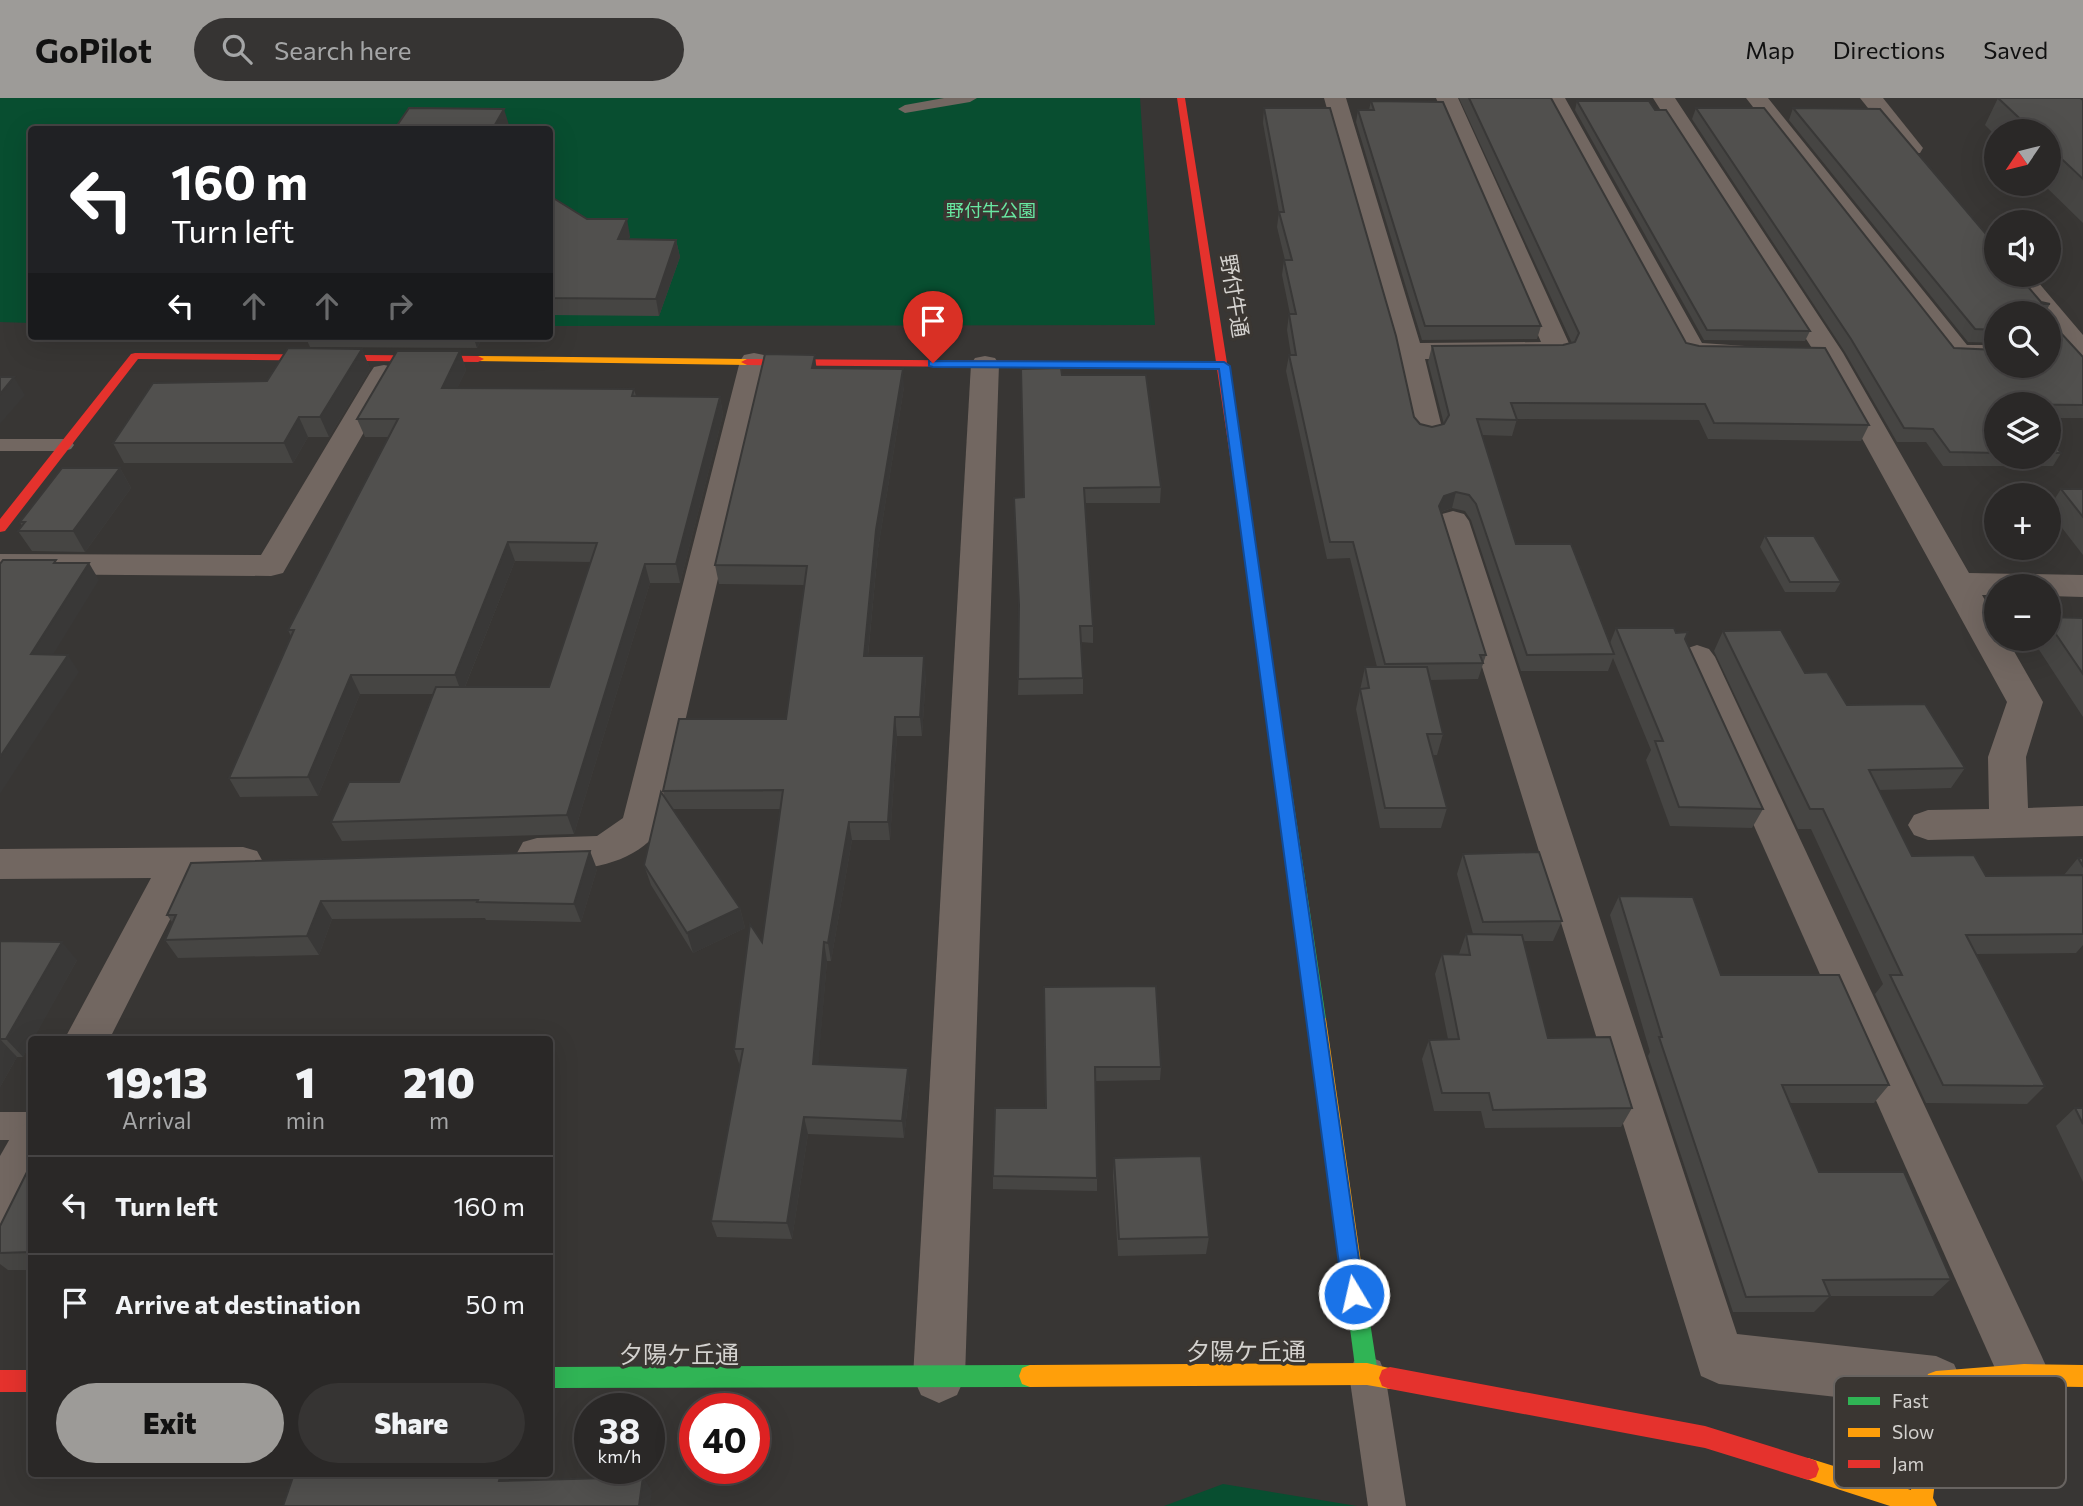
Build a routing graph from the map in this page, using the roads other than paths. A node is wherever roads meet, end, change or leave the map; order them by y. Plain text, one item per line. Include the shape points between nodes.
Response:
1 (970, 98) edge
2 (1181, 98) edge
3 (1335, 98) edge
4 (1447, 98) edge
5 (1554, 98) edge
6 (1664, 98) edge
7 (1757, 98) edge
8 (1871, 98) edge
9 (905, 109) dead end
10 (1927, 166) edge
11 (2028, 287) edge
12 (1409, 351) junction
13 (1761, 352) edge
14 (2083, 352) edge
15 (1984, 353) edge
16 (2061, 353) edge
17 (393, 359) junction
18 (754, 361) junction
19 (985, 364) junction
20 (1224, 366) junction
21 (1428, 432) edge
22 (0, 444) edge
23 (64, 445) junction
24 (1453, 522) dead end
25 (0, 528) edge
26 (0, 564) edge
27 (1959, 584) junction
28 (2083, 586) edge
29 (1697, 657) edge
30 (2083, 821) edge
31 (2009, 822) junction
32 (1928, 825) dead end
33 (509, 854) edge
34 (275, 861) edge
35 (179, 863) junction
36 (0, 864) edge
37 (88, 1036) edge
38 (0, 1126) edge
39 (28, 1126) edge
40 (28, 1150) edge
41 (0, 1203) edge
42 (1367, 1374) junction
43 (1882, 1376) edge
44 (2024, 1376) joint
45 (2083, 1376) edge
46 (939, 1377) junction
47 (553, 1378) edge
48 (0, 1381) edge
49 (28, 1381) edge
50 (1834, 1477) edge
51 (1868, 1488) edge
52 (1923, 1505) edge
53 (1387, 1506) edge

1 - 9 lane
2 - 20 street, 野付牛通
3 - 12 street
4 - 12 street via 1558,350
5 - 13 street via 1693,351
6 - 27 street
7 - 15 street via 1959,353
8 - 10 street
11 - 14 street
12 - 21 street
14 - 16 street
17 - 18 street
17 - 23 street via 135,356
17 - 26 street via 271,566
18 - 19 street
18 - 33 street via 641,826 605,851
19 - 20 street
19 - 46 street
20 - 42 street, 野付牛通
22 - 23 lane
23 - 25 street
24 - 43 street via 1720,1358
27 - 28 street
27 - 31 street via 2025,702 2007,757
29 - 44 street
30 - 31 street
31 - 32 street
34 - 35 street
35 - 36 street
35 - 37 street
38 - 39 lane
40 - 41 street
42 - 46 street, 夕陽ケ丘通
42 - 50 street, 夕陽ケ丘通 via 1705,1437
42 - 53 lane
44 - 45 street
46 - 47 street, 夕陽ケ丘通
48 - 49 street
51 - 52 street, 夕陽ケ丘通

